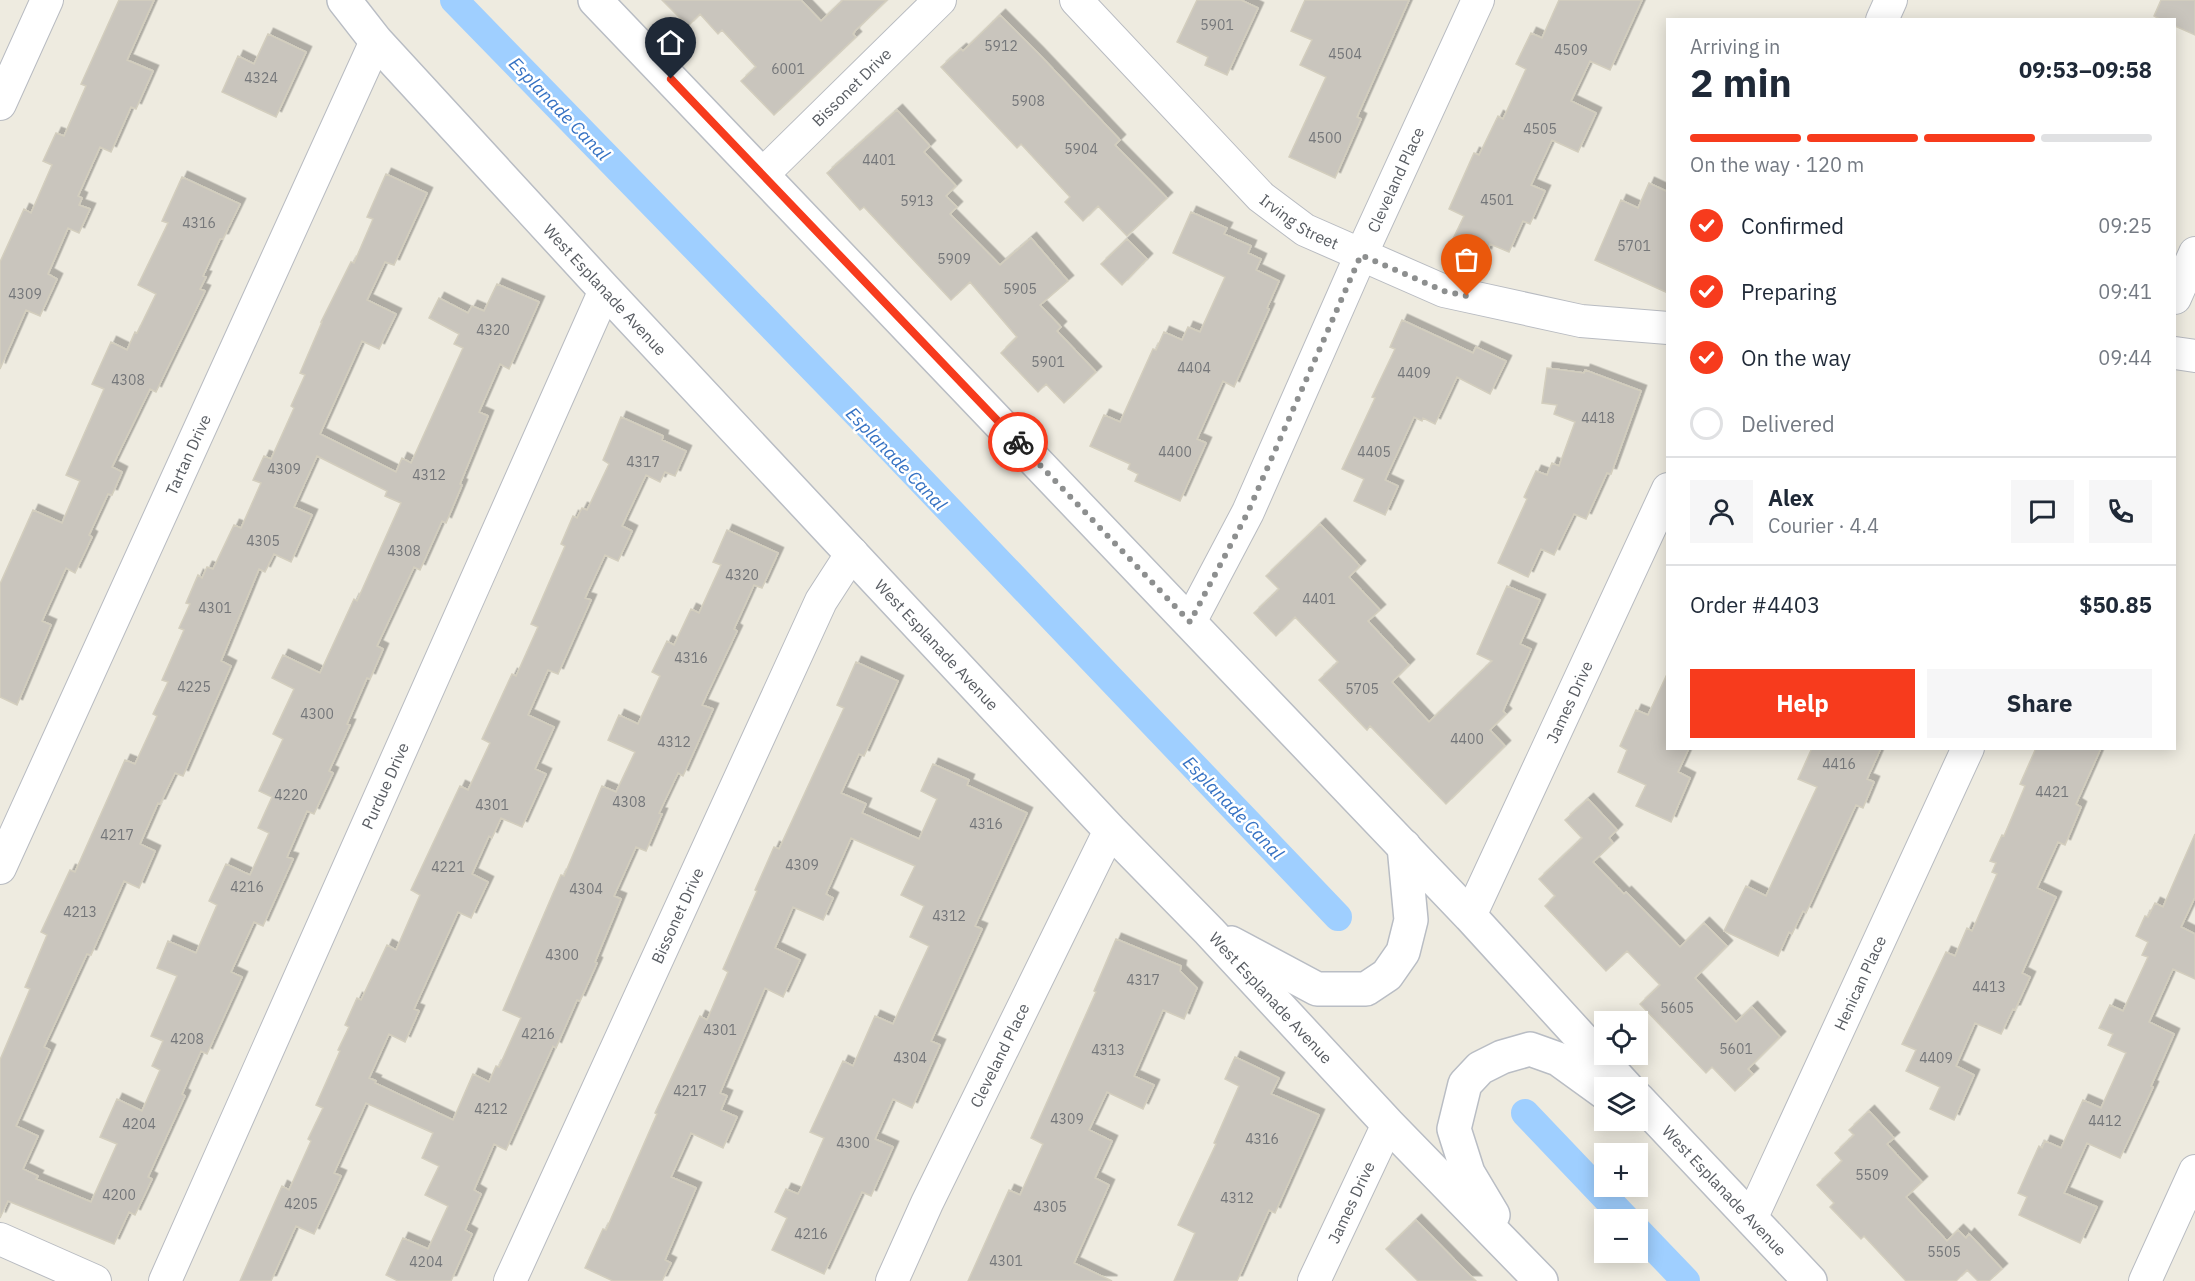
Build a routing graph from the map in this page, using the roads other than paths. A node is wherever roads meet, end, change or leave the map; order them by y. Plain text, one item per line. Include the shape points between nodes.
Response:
1 (47, 0) edge
2 (344, 0) edge
3 (595, 0) edge
4 (940, 0) edge
5 (1076, 0) edge
6 (1478, 0) edge
7 (1891, 0) edge
8 (1883, 18) edge
9 (376, 41) junction
10 (0, 104) edge
11 (763, 174) junction
12 (2195, 253) edge
13 (1361, 255) junction
14 (605, 290) junction
15 (2176, 296) edge
16 (1666, 328) edge
17 (2176, 353) edge
18 (2195, 356) edge
19 (1666, 493) edge
20 (852, 553) junction
21 (1190, 622) junction
22 (1967, 750) edge
23 (1110, 830) junction
24 (1404, 846) junction
25 (0, 868) edge
26 (1470, 916) junction
27 (1209, 931) junction
28 (1618, 1077) edge
29 (1594, 1085) edge
30 (1648, 1110) edge
31 (1388, 1124) junction
32 (1648, 1124) edge
33 (1685, 1151) junction
34 (2195, 1171) edge
35 (1751, 1219) junction
36 (0, 1239) edge
37 (1516, 1256) junction
38 (95, 1281) edge
39 (165, 1281) edge
40 (510, 1281) edge
41 (892, 1281) edge
42 (1314, 1281) edge
43 (1541, 1281) edge
44 (1810, 1281) edge
45 (2145, 1281) edge

1 - 10 street
2 - 9 main road, West Esplanade Avenue
3 - 11 main road
4 - 11 street, Bissonet Drive
5 - 13 street, Irving Street via 1261,197 1305,230
6 - 13 street, Cleveland Place
7 - 8 street
9 - 14 main road, West Esplanade Avenue
9 - 25 street, Tartan Drive
11 - 21 main road
12 - 15 street
13 - 16 street, Irving Street via 1444,291 1581,321
13 - 21 street, Cleveland Place via 1248,512
14 - 20 main road, West Esplanade Avenue
14 - 39 street, Purdue Drive
17 - 18 street
19 - 26 street, James Drive
20 - 23 main road, West Esplanade Avenue
20 - 40 street, Bissonet Drive via 821,601
21 - 24 main road
22 - 35 street, Henican Place
23 - 27 main road, West Esplanade Avenue
23 - 41 street, Cleveland Place
24 - 26 main road
24 - 27 main road via 1411,920 1403,952 1387,975 1366,989 1317,989
26 - 28 main road
27 - 31 main road, West Esplanade Avenue
29 - 37 main road via 1558,1059 1530,1049 1480,1068 1466,1084 1454,1129 1468,1173
30 - 33 main road, West Esplanade Avenue
31 - 37 main road, West Esplanade Avenue
31 - 42 street, James Drive
32 - 33 main road
33 - 35 main road, West Esplanade Avenue
34 - 45 street
35 - 44 main road, West Esplanade Avenue
36 - 38 street
37 - 43 main road, West Esplanade Avenue

